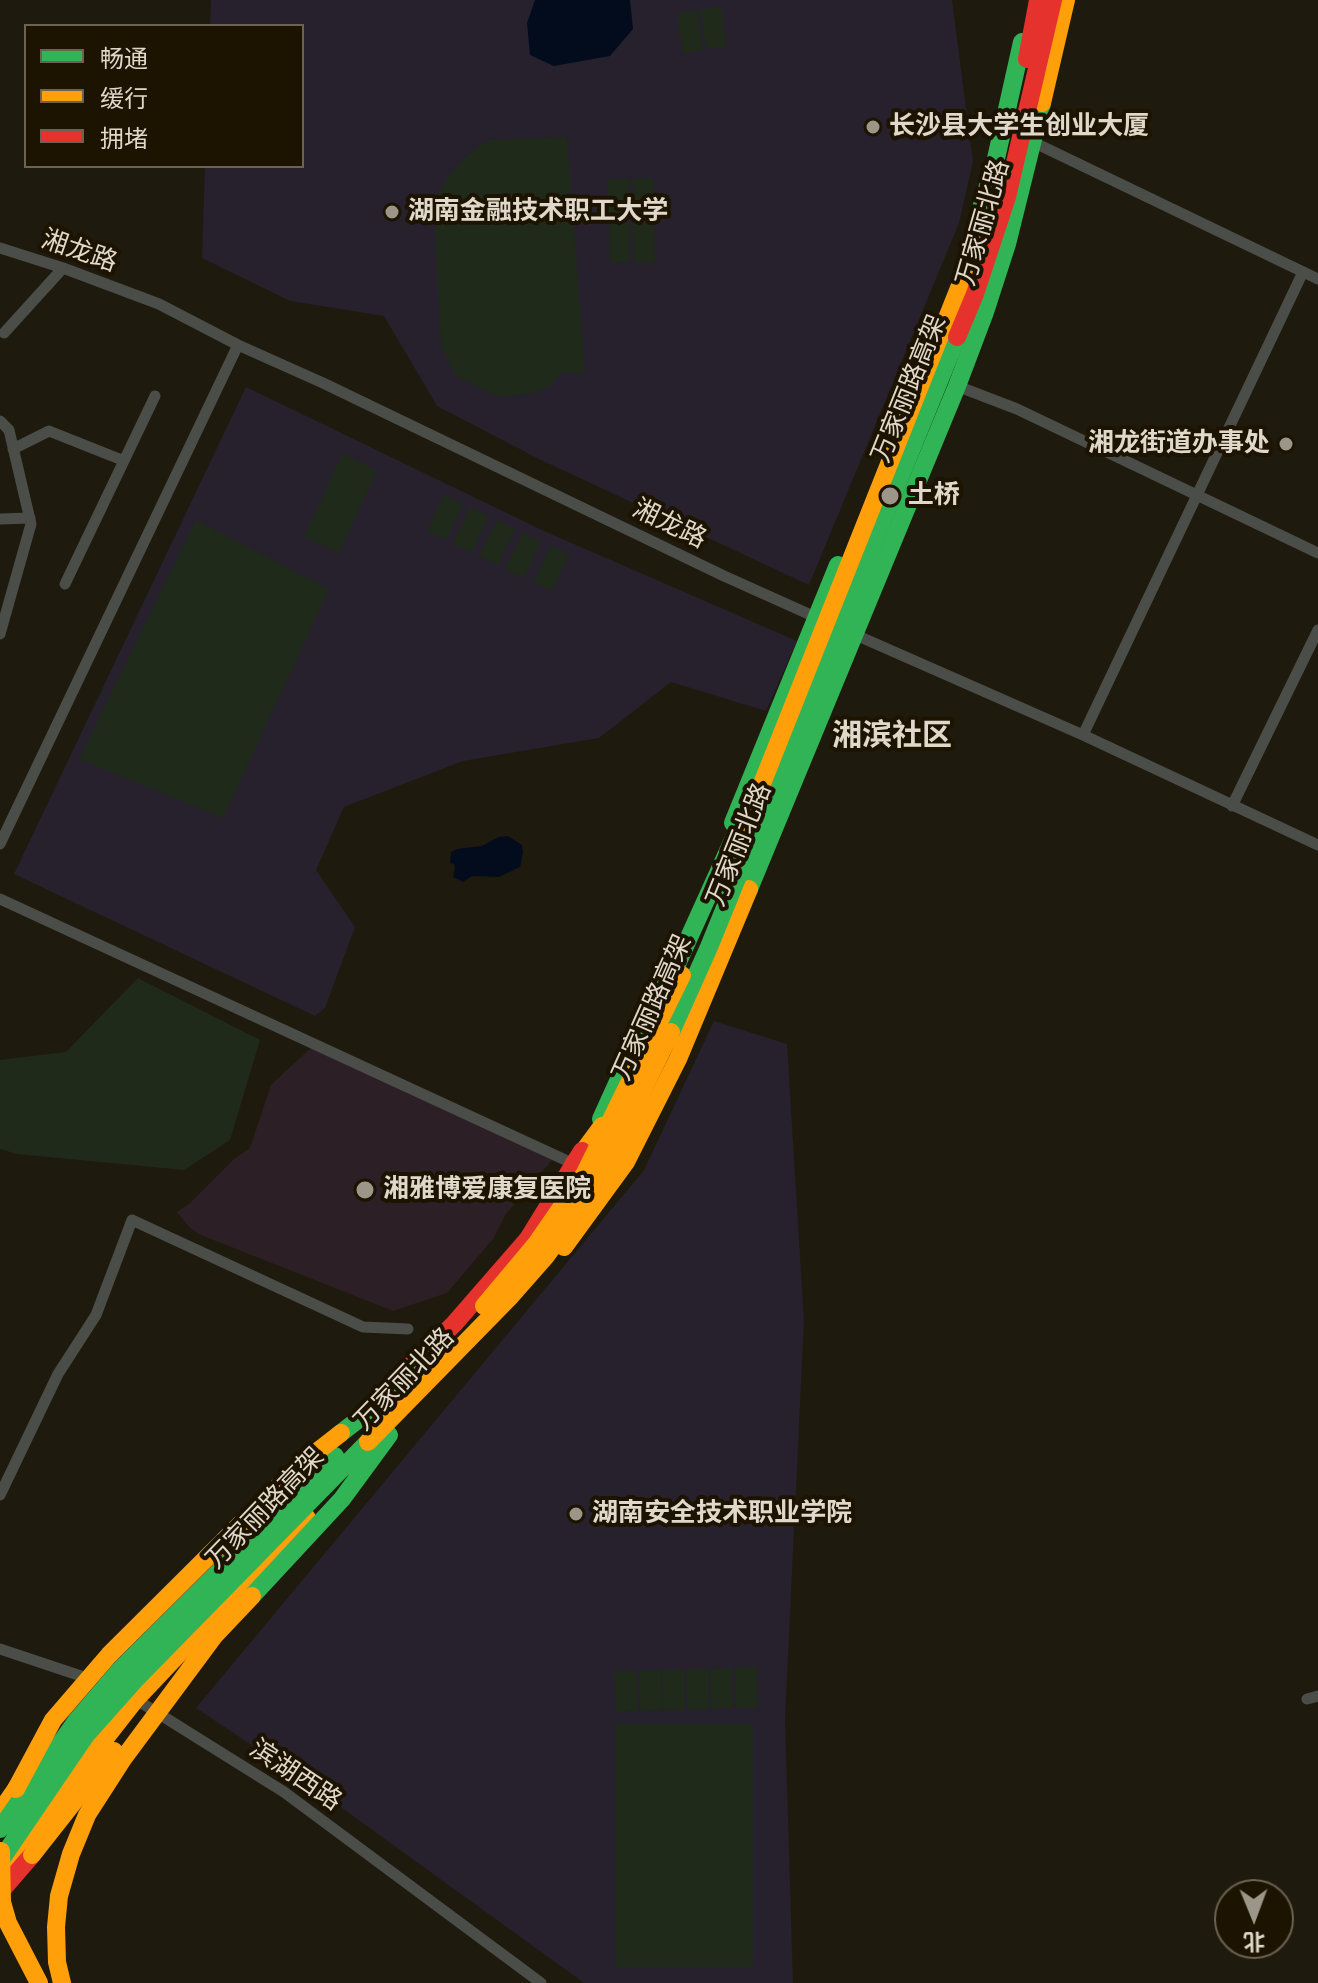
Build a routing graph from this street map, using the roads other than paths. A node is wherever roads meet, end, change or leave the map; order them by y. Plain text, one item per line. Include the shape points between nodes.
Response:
1 (1031, 0) edge
2 (1038, 0) edge
3 (1053, 0) edge
4 (1066, 0) edge
5 (1033, 142) junction
6 (0, 248) edge
7 (63, 268) junction
8 (1303, 272) junction
9 (1318, 279) edge
10 (4, 333) dead end
11 (238, 345) junction
12 (957, 386) junction
13 (155, 396) dead end
14 (0, 421) edge
15 (13, 449) junction
16 (122, 460) junction
17 (1197, 495) junction
18 (30, 518) junction
19 (0, 519) edge
20 (1318, 553) edge
21 (65, 584) dead end
22 (817, 617) junction
23 (1318, 630) edge
24 (0, 634) edge
25 (855, 635) junction
26 (1083, 735) junction
27 (776, 747) junction
28 (1232, 806) junction
29 (0, 844) edge
30 (1318, 845) edge
31 (0, 899) edge
32 (574, 1164) junction
33 (408, 1329) dead end
34 (427, 1374) junction
35 (0, 1495) edge
36 (215, 1635) junction
37 (0, 1649) edge
38 (94, 1681) junction
39 (136, 1699) junction
40 (0, 1812) edge
41 (0, 1829) edge
42 (0, 1861) edge
43 (0, 1882) edge
44 (0, 1892) edge
45 (39, 1983) edge
46 (62, 1983) edge
47 (541, 1983) edge

1 - 22 main road, 万家丽北路 via 976,227
2 - 27 main road, 万家丽路高架, bridge via 996,195
3 - 34 main road, 万家丽路高架, bridge via 1007,197 975,294 659,1059 595,1188 546,1256
4 - 5 main road, 万家丽北路
5 - 8 street
5 - 12 main road, 万家丽北路 via 1007,244
6 - 7 street, 湘龙路
7 - 10 street
7 - 11 street, 湘龙路 via 159,304
8 - 9 street
8 - 17 street
11 - 22 street, 湘龙路
11 - 29 street
12 - 17 street
12 - 25 main road, 万家丽北路
13 - 16 street
14 - 15 street via 9,430
15 - 16 street via 49,431
15 - 18 street
16 - 21 street
17 - 20 street
17 - 26 street
18 - 19 street
18 - 24 street
22 - 25 street, 湘龙路
22 - 32 main road, 万家丽北路 via 712,874 600,1121
23 - 28 street
25 - 26 street, 湘龙路
25 - 39 main road, 万家丽北路 via 695,1020 626,1162 508,1312
26 - 28 street, 湘龙路
27 - 32 main road, bridge via 605,1122
27 - 34 main road, 万家丽路高架, bridge via 721,889 585,1173 536,1244
28 - 30 street, 湘龙路
31 - 32 street
32 - 38 main road, 万家丽北路 via 528,1239 454,1324
33 - 35 street via 363,1327 132,1220 96,1315 58,1374
34 - 36 main road, bridge via 342,1499
34 - 41 main road, 万家丽路高架, bridge via 119,1671 77,1720
34 - 42 main road, 万家丽路高架, bridge via 95,1724
34 - 45 main road, bridge via 300,1465 109,1655 53,1720 21,1777 1,1838 2,1902
36 - 44 main road, bridge via 167,1685
36 - 46 main road, bridge via 87,1815 59,1896 57,1962
37 - 38 street, 滨湖西路
38 - 39 street, 滨湖西路
38 - 40 main road, 万家丽北路
39 - 43 main road, 万家丽北路 via 29,1836
39 - 47 street, 滨湖西路 via 284,1792

